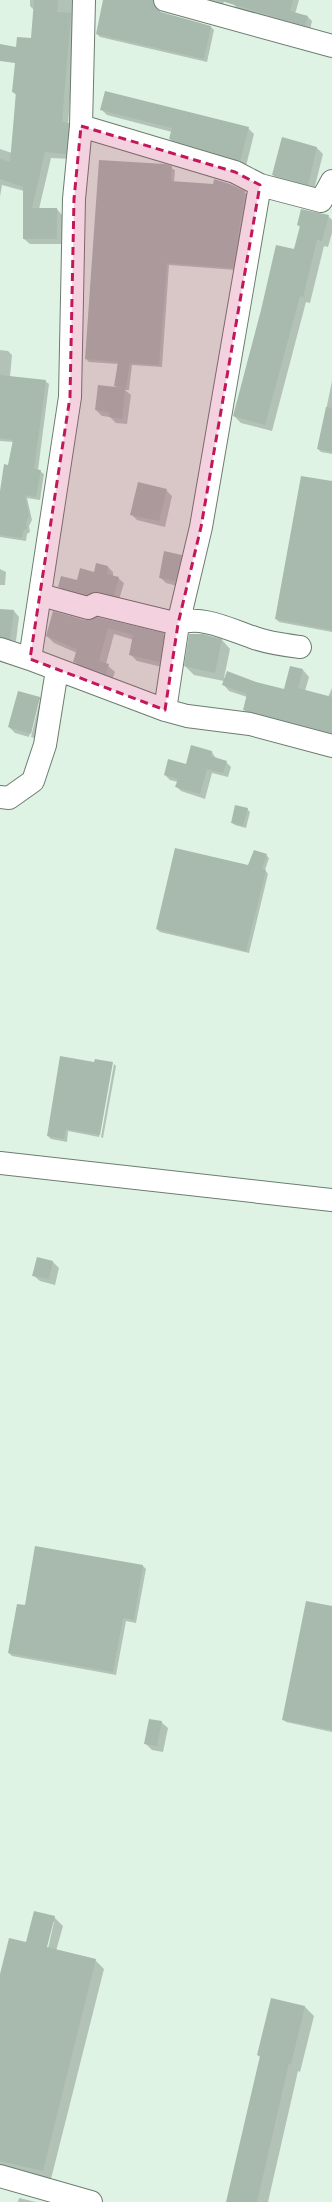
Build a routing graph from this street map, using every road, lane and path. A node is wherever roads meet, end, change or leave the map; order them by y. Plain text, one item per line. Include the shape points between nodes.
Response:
1 (84, 0) edge
2 (165, 0) edge
3 (332, 46) edge
4 (81, 126) junction
5 (332, 181) edge
6 (260, 185) junction
7 (41, 595) junction
8 (178, 624) junction
9 (300, 647) dead end
10 (0, 649) edge
11 (30, 659) junction
12 (57, 670) junction
13 (165, 710) junction
14 (332, 746) edge
15 (0, 797) edge
16 (0, 1163) edge
17 (332, 1200) edge
18 (0, 2176) edge
19 (91, 2202) edge

1 - 4 street
2 - 3 street
4 - 6 street via 235,172
4 - 7 street via 74,199 70,397
5 - 6 street via 322,201
6 - 8 street via 201,527
7 - 8 street via 88,608 96,604
7 - 11 street
8 - 9 street via 188,619 234,629 272,643
8 - 13 street
10 - 11 street
11 - 12 street
12 - 13 street
12 - 15 street via 46,745 33,781 9,798
13 - 14 street via 187,716 250,724
16 - 17 street
18 - 19 street

